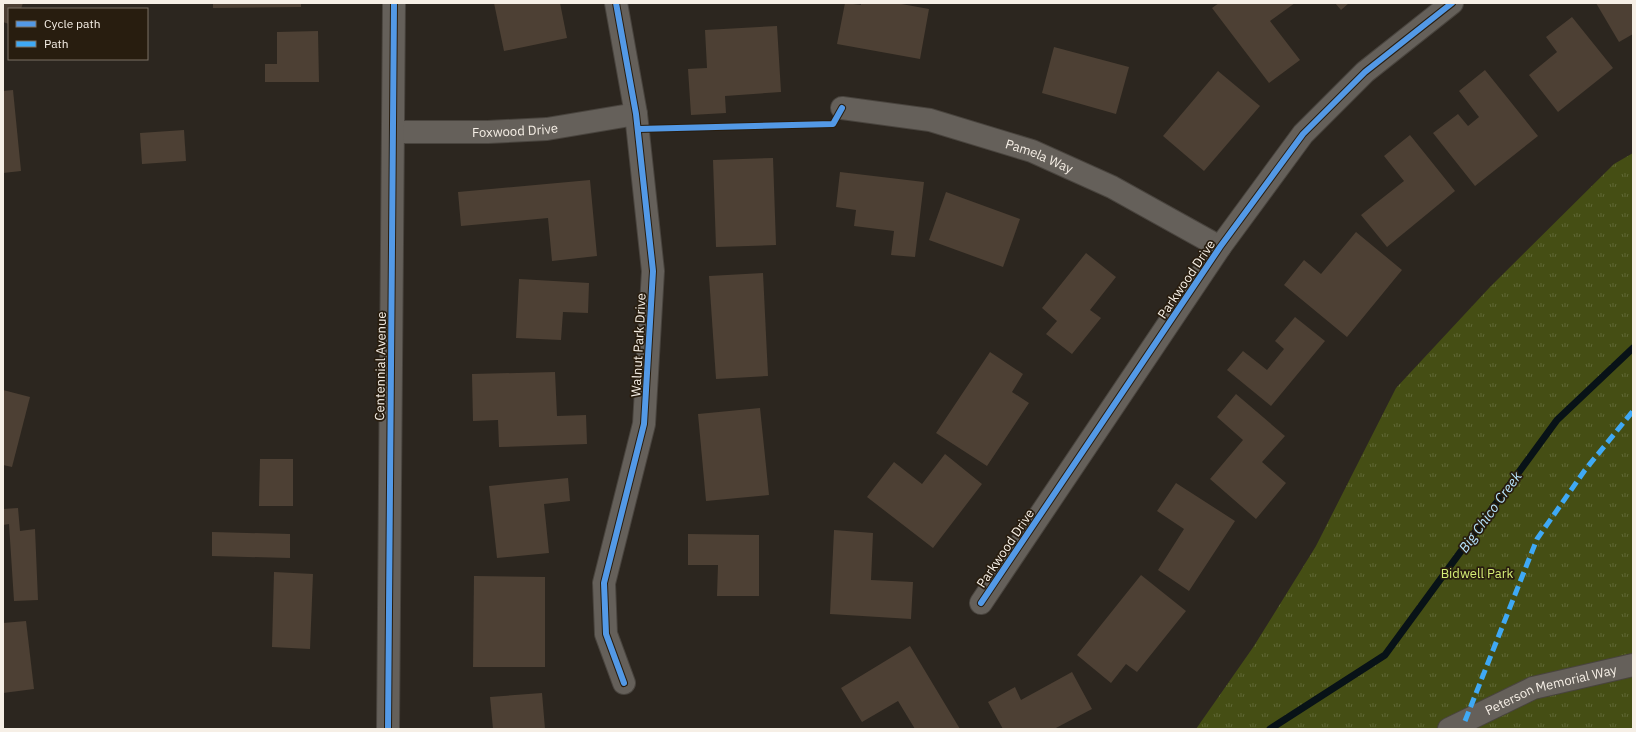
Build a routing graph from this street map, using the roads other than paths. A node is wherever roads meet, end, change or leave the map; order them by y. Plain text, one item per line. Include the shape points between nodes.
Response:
1 (394, 3) edge
2 (616, 3) edge
3 (1452, 3) edge
4 (842, 108) dead end
5 (636, 114) junction
6 (393, 132) junction
7 (1220, 247) junction
8 (981, 603) dead end
9 (1633, 665) edge
10 (624, 683) dead end
11 (388, 729) edge
12 (1449, 729) edge

1 - 6 street, Centennial Avenue
2 - 5 street, Walnut Park Drive
3 - 7 street, Parkwood Drive via 1365,72 1303,134
4 - 7 street, Pamela Way via 930,120 1032,151 1112,187
5 - 6 street, Foxwood Drive via 547,129
5 - 10 street, Walnut Park Drive via 653,271 644,424 604,583 606,634
6 - 11 street, Centennial Avenue
7 - 8 street, Parkwood Drive
9 - 12 street, Peterson Memorial Way via 1532,688

